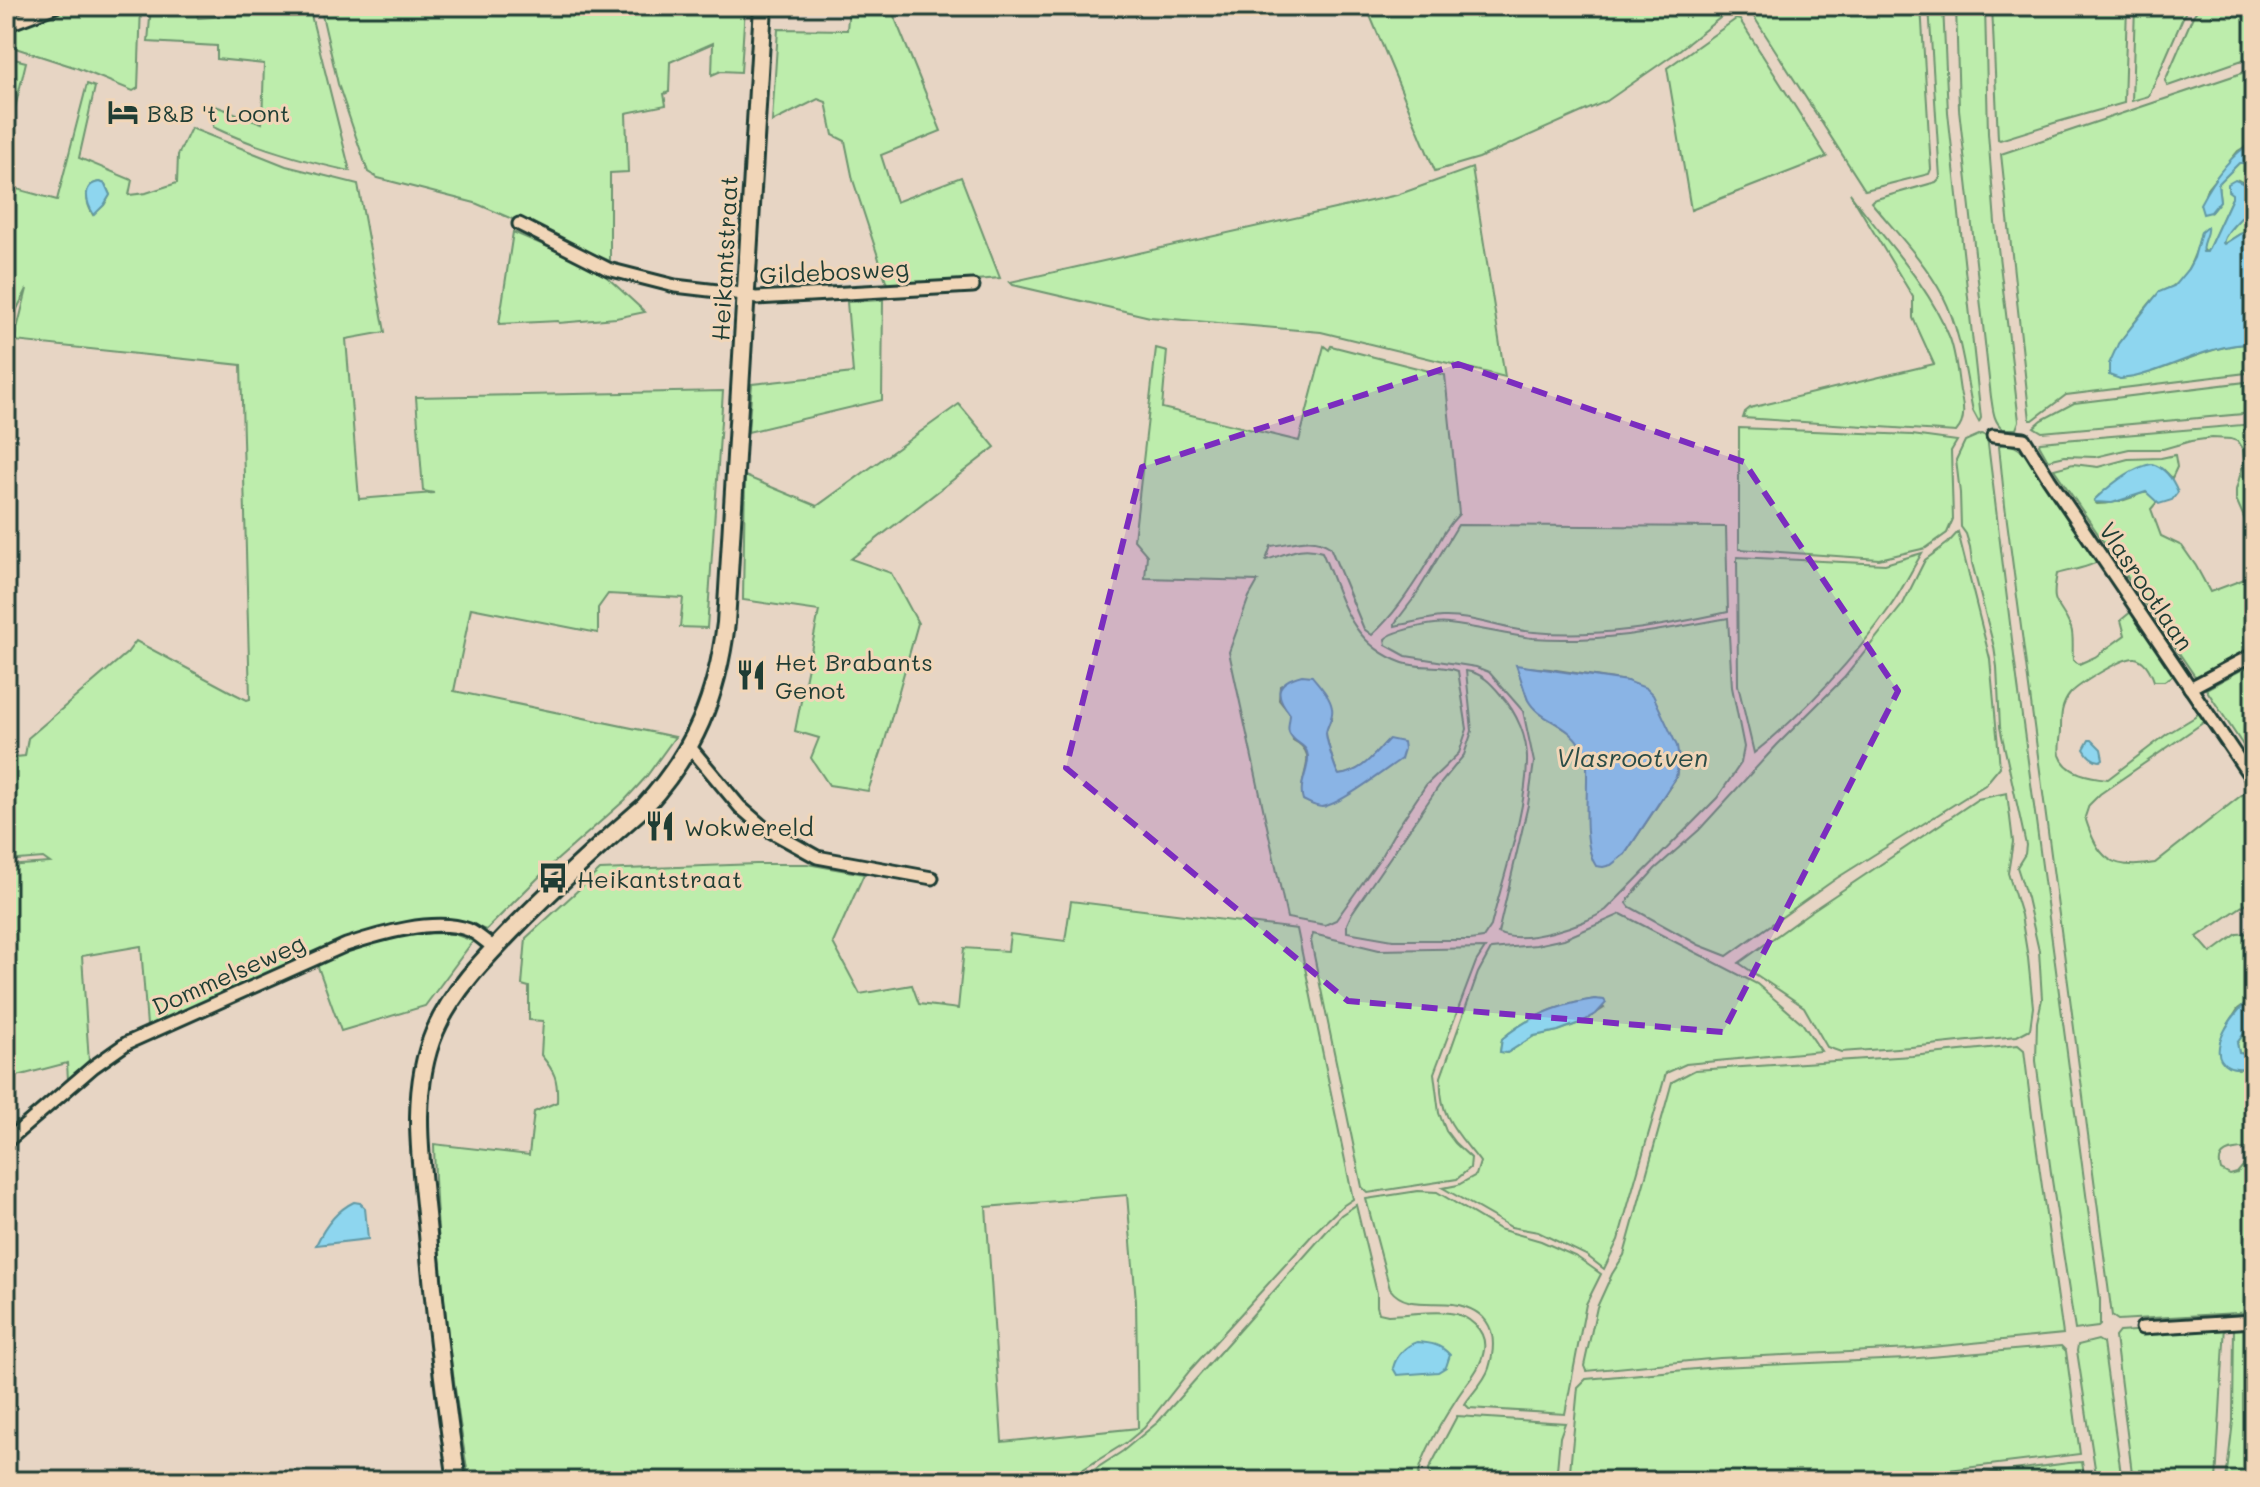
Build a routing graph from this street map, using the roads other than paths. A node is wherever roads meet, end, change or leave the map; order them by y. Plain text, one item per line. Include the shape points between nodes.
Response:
1 (56, 6) edge
2 (763, 6) edge
3 (6, 25) edge
4 (519, 224) dead end
5 (973, 286) dead end
6 (746, 297) junction
7 (1993, 436) dead end
8 (2254, 654) edge
9 (2190, 688) junction
10 (690, 747) junction
11 (2254, 782) edge
12 (932, 878) dead end
13 (494, 948) junction
14 (6, 1142) edge
15 (2254, 1321) edge
16 (2142, 1328) dead end
17 (457, 1481) edge

1 - 3 street
2 - 6 street, Heikantstraat
4 - 6 street, Gildebosweg via 608,269
5 - 6 street, Gildebosweg
6 - 10 street, Heikantstraat via 736,377 723,651 709,705
7 - 9 street, Vlasrootlaan via 2024,439
8 - 9 street
9 - 11 street, Vlasrootlaan
10 - 12 street via 751,817 817,857
10 - 13 street, Heikantstraat via 645,806
13 - 14 street, Dommelseweg via 455,926 395,932 346,945 127,1043
13 - 17 street, Heikantstraat via 455,994 435,1031 420,1105 437,1338
15 - 16 street

